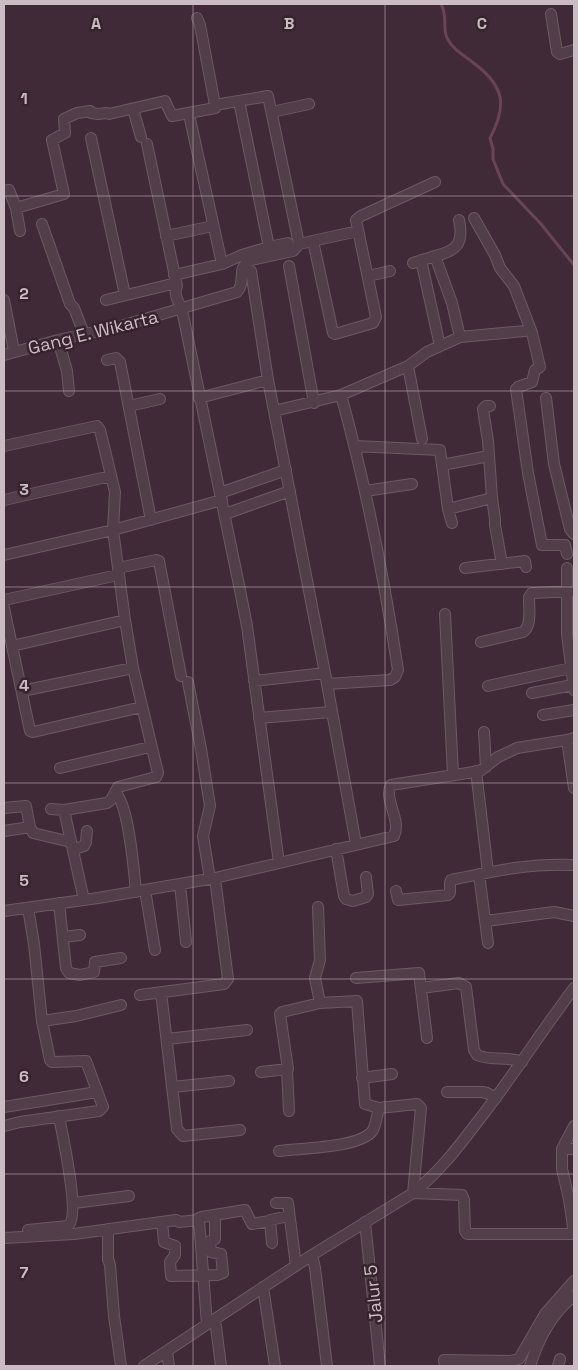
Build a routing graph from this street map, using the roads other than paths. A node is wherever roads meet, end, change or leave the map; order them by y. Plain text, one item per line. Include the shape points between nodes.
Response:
1 (551, 14) dead end
2 (197, 18) dead end
3 (574, 50) edge
4 (309, 104) dead end
5 (215, 105) junction
6 (240, 106) dead end
7 (133, 109) junction
8 (272, 112) junction
9 (190, 118) dead end
10 (91, 138) dead end
11 (434, 182) dead end
12 (4, 190) edge
13 (16, 208) junction
14 (474, 218) dead end
15 (459, 220) dead end
16 (42, 224) dead end
17 (213, 226) junction
18 (20, 231) dead end
19 (358, 231) junction
20 (166, 236) junction
21 (313, 241) junction
22 (294, 244) junction
23 (269, 246) junction
24 (435, 256) junction
25 (222, 264) junction
26 (289, 266) dead end
27 (251, 271) dead end
28 (390, 271) dead end
29 (368, 276) junction
30 (175, 281) junction
31 (125, 295) junction
32 (4, 300) edge
33 (106, 300) dead end
34 (182, 308) junction
35 (7, 331) edge
36 (525, 331) dead end
37 (84, 334) junction
38 (460, 337) junction
39 (58, 340) junction
40 (440, 346) junction
41 (14, 351) junction
42 (4, 355) edge
43 (107, 360) dead end
44 (408, 366) junction
45 (268, 380) junction
46 (70, 391) dead end
47 (341, 395) junction
48 (199, 398) junction
49 (546, 398) dead end
50 (160, 399) dead end
51 (314, 402) junction
52 (129, 406) junction
53 (490, 406) dead end
54 (274, 412) junction
55 (422, 439) dead end
56 (4, 446) edge
57 (355, 446) junction
58 (489, 456) junction
59 (442, 464) junction
60 (286, 470) junction
61 (111, 476) junction
62 (412, 484) dead end
63 (290, 491) junction
64 (365, 491) junction
65 (221, 497) junction
66 (492, 498) junction
67 (4, 500) edge
68 (448, 509) junction
69 (225, 514) junction
70 (151, 520) junction
71 (452, 523) dead end
72 (572, 524) edge
73 (113, 530) junction
74 (574, 534) edge
75 (567, 554) dead end
76 (4, 555) edge
77 (502, 564) junction
78 (526, 567) dead end
79 (465, 568) dead end
80 (567, 568) dead end
81 (118, 572) junction
82 (570, 592) edge
83 (4, 600) edge
84 (4, 608) edge
85 (445, 614) dead end
86 (125, 620) junction
87 (570, 624) edge
88 (481, 642) dead end
89 (12, 646) junction
90 (572, 664) edge
91 (133, 668) junction
92 (325, 673) junction
93 (254, 681) junction
94 (327, 684) junction
95 (573, 684) edge
96 (488, 686) dead end
97 (22, 691) junction
98 (532, 693) dead end
99 (142, 707) junction
100 (574, 710) edge
101 (331, 712) junction
102 (544, 716) dead end
103 (259, 718) junction
104 (484, 732) dead end
105 (571, 739) edge
106 (150, 747) junction
107 (486, 767) junction
108 (60, 768) dead end
109 (476, 772) junction
110 (453, 775) junction
111 (574, 788) edge
112 (115, 792) junction
113 (4, 808) edge
114 (51, 809) dead end
115 (64, 810) junction
116 (30, 827) junction
117 (4, 831) edge
118 (87, 831) dead end
119 (356, 844) junction
120 (72, 846) junction
121 (336, 849) junction
122 (279, 863) junction
123 (574, 865) edge
124 (483, 873) junction
125 (366, 877) dead end
126 (213, 879) junction
127 (180, 884) junction
128 (140, 891) junction
129 (396, 891) dead end
130 (84, 900) junction
131 (59, 904) junction
132 (318, 907) dead end
133 (28, 908) junction
134 (4, 912) edge
135 (574, 916) edge
136 (486, 921) junction
137 (80, 935) dead end
138 (63, 937) junction
139 (186, 942) dead end
140 (488, 942) dead end
141 (155, 950) dead end
142 (121, 958) dead end
143 (356, 978) dead end
144 (421, 988) junction
145 (574, 988) edge
146 (161, 992) junction
147 (140, 995) dead end
148 (320, 1003) junction
149 (121, 1005) dead end
150 (42, 1021) junction
151 (247, 1030) dead end
152 (427, 1038) dead end
153 (167, 1040) junction
154 (522, 1062) junction
155 (287, 1070) junction
156 (261, 1072) dead end
157 (392, 1074) dead end
158 (362, 1078) junction
159 (229, 1081) dead end
160 (173, 1087) junction
161 (97, 1092) junction
162 (447, 1092) dead end
163 (496, 1098) junction
164 (4, 1107) edge
165 (379, 1108) junction
166 (289, 1111) dead end
167 (59, 1116) junction
168 (4, 1126) edge
169 (574, 1126) edge
170 (240, 1130) dead end
171 (562, 1148) junction
172 (574, 1149) edge
173 (279, 1150) dead end
174 (413, 1193) junction
175 (129, 1196) dead end
176 (74, 1203) junction
177 (276, 1204) dead end
178 (215, 1216) junction
179 (289, 1216) junction
180 (199, 1220) junction
181 (270, 1221) junction
182 (162, 1222) junction
183 (364, 1222) junction
184 (108, 1229) junction
185 (4, 1232) edge
186 (574, 1234) edge
187 (4, 1238) edge
188 (272, 1243) dead end
189 (312, 1255) junction
190 (296, 1266) junction
191 (202, 1274) junction
192 (574, 1281) edge
193 (264, 1287) junction
194 (574, 1296) edge
195 (211, 1321) junction
196 (167, 1352) junction
197 (121, 1366) edge
198 (144, 1366) edge
199 (170, 1366) edge
200 (221, 1366) edge
201 (275, 1366) edge
202 (327, 1366) edge
203 (380, 1366) edge
204 (445, 1366) edge
205 (530, 1366) edge

1 - 3 street via 557,52
2 - 5 street
4 - 8 street
5 - 7 street via 215,108 172,116 165,101
5 - 8 street via 268,96
6 - 23 street
7 - 13 street via 109,114 90,111 64,119 65,133 52,140 64,194
7 - 20 street via 144,141
8 - 22 street
9 - 17 street
10 - 31 street
11 - 19 street via 361,216 356,220
12 - 13 street via 10,190
13 - 18 street
14 - 75 street via 500,268 514,286 532,333 540,367 535,370 532,382 516,389 528,473 542,545 565,545
15 - 24 street via 462,230 456,247
16 - 37 street
17 - 20 street
17 - 25 street
19 - 21 street
19 - 29 street
20 - 30 street
21 - 22 street
21 - 29 street via 333,333 375,320
22 - 23 street
22 - 34 street, Gang E. Wikarta via 294,251 246,262 237,292
23 - 25 street
24 - 38 street
24 - 40 street via 417,261
25 - 30 street
26 - 51 street
27 - 45 street
28 - 29 street
30 - 31 street
30 - 34 street via 178,303
31 - 33 street
32 - 35 street
34 - 37 street, Gang E. Wikarta
34 - 48 street
35 - 41 street
36 - 38 street
37 - 39 street, Gang E. Wikarta
38 - 40 street
39 - 41 street, Gang E. Wikarta
39 - 46 street
40 - 44 street
41 - 42 street, Gang E. Wikarta
43 - 52 street via 116,358 120,362
44 - 47 street
44 - 55 street
45 - 48 street
45 - 54 street
47 - 51 street
47 - 57 street
48 - 65 street
49 - 72 street via 554,464
50 - 52 street
51 - 54 street
52 - 70 street
53 - 58 street via 483,409
54 - 60 street
56 - 61 street via 97,426
57 - 59 street via 440,450
57 - 64 street
58 - 59 street
58 - 66 street
59 - 68 street
60 - 63 street
60 - 65 street
61 - 67 street
61 - 73 street via 115,492
62 - 64 street
63 - 69 street
63 - 92 street
64 - 94 street via 398,670 390,680
65 - 69 street
65 - 70 street
66 - 68 street
66 - 77 street
68 - 71 street
69 - 93 street
70 - 73 street
72 - 74 street
73 - 76 street
73 - 81 street
77 - 78 street via 526,561
77 - 79 street
80 - 82 street
81 - 83 street
81 - 86 street
81 - 126 street via 159,561 201,749 210,806 203,836
82 - 87 street
82 - 88 street via 530,594 527,629
84 - 89 street
85 - 110 street
86 - 89 street
86 - 91 street
87 - 90 street
89 - 97 street
90 - 95 street
90 - 96 street
91 - 97 street
91 - 99 street
92 - 93 street
92 - 94 street
93 - 103 street
94 - 101 street
95 - 98 street
97 - 99 street via 29,730 33,732
99 - 106 street
100 - 102 street
101 - 103 street
101 - 119 street
103 - 122 street
104 - 107 street
105 - 107 street via 517,748
105 - 111 street
106 - 108 street
106 - 112 street via 156,777 118,787
107 - 109 street
109 - 110 street
109 - 124 street
110 - 119 street via 390,785 397,830 394,836
112 - 115 street via 107,803
112 - 128 street via 126,821
113 - 116 street via 26,806
114 - 115 street
115 - 120 street
116 - 117 street
116 - 120 street via 33,833
118 - 120 street via 84,846
119 - 121 street
120 - 130 street
121 - 122 street
121 - 125 street via 346,899 366,898
122 - 126 street
123 - 124 street via 545,864
124 - 129 street via 451,880 448,895 398,900
124 - 136 street
126 - 127 street
126 - 146 street via 227,982
127 - 128 street
127 - 139 street
128 - 130 street
128 - 141 street
130 - 131 street
131 - 133 street
131 - 138 street
132 - 148 street via 320,960 315,978
133 - 134 street
133 - 150 street
135 - 136 street via 554,912
136 - 140 street
137 - 138 street
138 - 142 street via 66,968 73,975 94,972 95,962
143 - 144 street via 418,973
144 - 152 street
144 - 154 street via 459,983 466,987 477,1055
145 - 154 street
146 - 147 street
146 - 153 street
148 - 155 street via 280,1014
148 - 158 street via 357,1002
149 - 150 street
150 - 161 street via 50,1060 85,1060
151 - 153 street
153 - 160 street
154 - 163 street
155 - 156 street
155 - 166 street
157 - 158 street
158 - 165 street via 365,1104
159 - 160 street
160 - 170 street via 177,1128 183,1136
161 - 164 street
161 - 167 street via 102,1107 99,1111
162 - 163 street via 482,1092
163 - 174 street via 444,1165
165 - 173 street via 373,1130 367,1137 352,1143
165 - 174 street via 420,1105
167 - 168 street
167 - 176 street
169 - 171 street
171 - 172 street
171 - 186 street via 562,1168
174 - 183 street
174 - 186 street via 462,1195 467,1234
175 - 176 street
176 - 185 street via 73,1221 68,1226
177 - 179 street via 287,1202
178 - 180 street
178 - 181 street via 245,1210 252,1224
178 - 191 street via 215,1239 210,1241 211,1252 221,1254 223,1273
179 - 181 street
179 - 190 street
180 - 182 street
180 - 191 street
181 - 188 street
182 - 184 street
182 - 191 street via 164,1242 175,1246 170,1276
183 - 189 street
183 - 203 street, Jalur 5
184 - 187 street
184 - 197 street via 108,1259
189 - 190 street
189 - 202 street
190 - 193 street
191 - 195 street
192 - 204 street via 545,1314 520,1359 444,1360
193 - 195 street
193 - 201 street
194 - 205 street via 559,1310 545,1331
195 - 196 street
195 - 200 street
196 - 198 street
196 - 199 street

